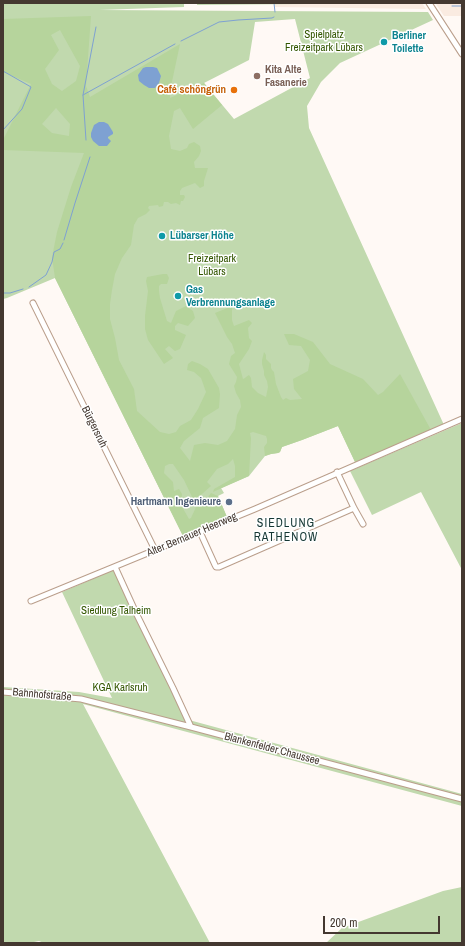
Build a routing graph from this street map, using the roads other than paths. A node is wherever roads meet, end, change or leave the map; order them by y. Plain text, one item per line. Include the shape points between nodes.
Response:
1 (429, 3) edge
2 (462, 54) edge
3 (33, 303) dead end
4 (462, 419) edge
5 (337, 472) junction
6 (354, 508) junction
7 (363, 524) dead end
8 (200, 532) junction
9 (155, 550) junction
10 (115, 567) junction
11 (31, 601) dead end
12 (3, 692) edge
13 (81, 699) joint
14 (191, 727) junction
15 (462, 800) edge

1 - 2 street
3 - 9 street, Bürgersruh
4 - 5 street, Alter Bernauer Heerweg
5 - 6 street
5 - 8 street, Alter Bernauer Heerweg
6 - 7 street
6 - 8 street via 219,567 214,565
8 - 9 street, Alter Bernauer Heerweg
9 - 10 street, Alter Bernauer Heerweg
10 - 11 street, Alter Bernauer Heerweg
10 - 14 street
12 - 13 street, Bahnhofstraße
13 - 14 street, Blankenfelder Chaussee
14 - 15 street, Blankenfelder Chaussee

